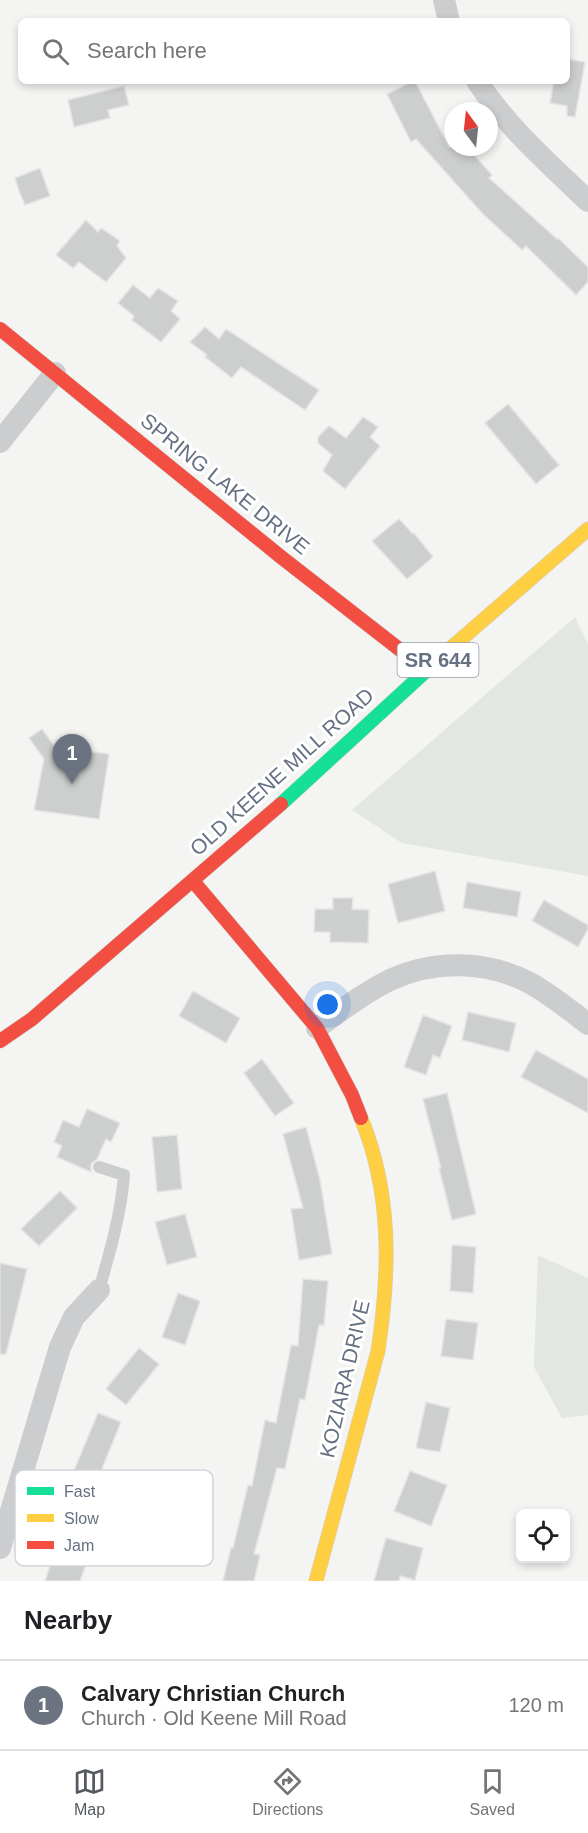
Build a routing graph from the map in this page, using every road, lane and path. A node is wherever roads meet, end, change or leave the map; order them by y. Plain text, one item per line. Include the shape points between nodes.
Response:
1 (444, 0) edge
2 (448, 18) edge
3 (479, 84) edge
4 (588, 201) edge
5 (0, 329) edge
6 (56, 373) junction
7 (0, 442) edge
8 (588, 529) edge
9 (426, 670) junction
10 (193, 881) junction
11 (588, 1024) edge
12 (317, 1028) junction
13 (0, 1041) edge
14 (99, 1167) dead end
15 (99, 1290) joint
16 (23, 1470) edge
17 (15, 1498) edge
18 (0, 1548) edge
19 (316, 1581) edge

1 - 2 street
3 - 4 street via 518,134
5 - 6 street, SPRING LAKE DRIVE
6 - 7 street
6 - 9 street, SPRING LAKE DRIVE
8 - 9 street, OLD KEENE MILL ROAD / SR 644
9 - 10 street, OLD KEENE MILL ROAD / SR 644
10 - 12 street, KOZIARA DRIVE
10 - 13 street, OLD KEENE MILL ROAD / SR 644 via 32,1019
11 - 12 street via 527,981 497,970 459,965 422,969 388,981
12 - 19 street, KOZIARA DRIVE via 349,1086 369,1138 381,1185 388,1281 378,1351
14 - 15 lane via 124,1174 118,1218
15 - 16 street via 74,1317 60,1347
17 - 18 street

